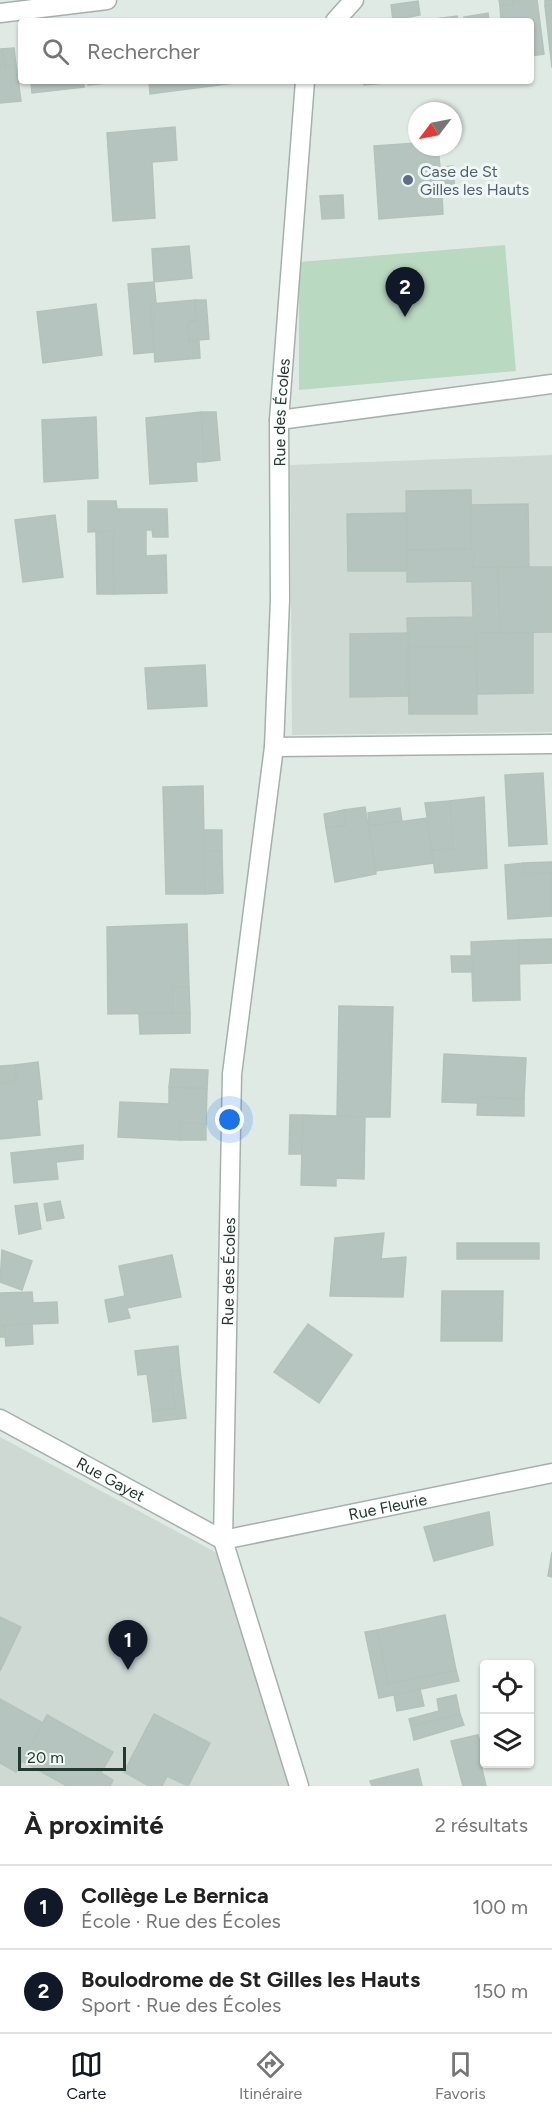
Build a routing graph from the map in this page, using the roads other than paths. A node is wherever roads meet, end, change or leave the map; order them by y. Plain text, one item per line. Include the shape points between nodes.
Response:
1 (107, 0) edge
2 (354, 0) edge
3 (0, 13) edge
4 (338, 18) edge
5 (305, 84) edge
6 (552, 384) edge
7 (279, 420) junction
8 (552, 744) edge
9 (273, 747) junction
10 (0, 1419) edge
11 (552, 1473) edge
12 (223, 1540) junction
13 (299, 1786) edge

1 - 3 street
2 - 4 street
5 - 7 street, Rue des Écoles
6 - 7 street
7 - 9 street, Rue des Écoles via 280,600
8 - 9 street
9 - 12 street, Rue des Écoles via 232,1074
10 - 12 street, Rue Gayet
11 - 12 street, Rue Fleurie
12 - 13 street, Rue des Écoles

